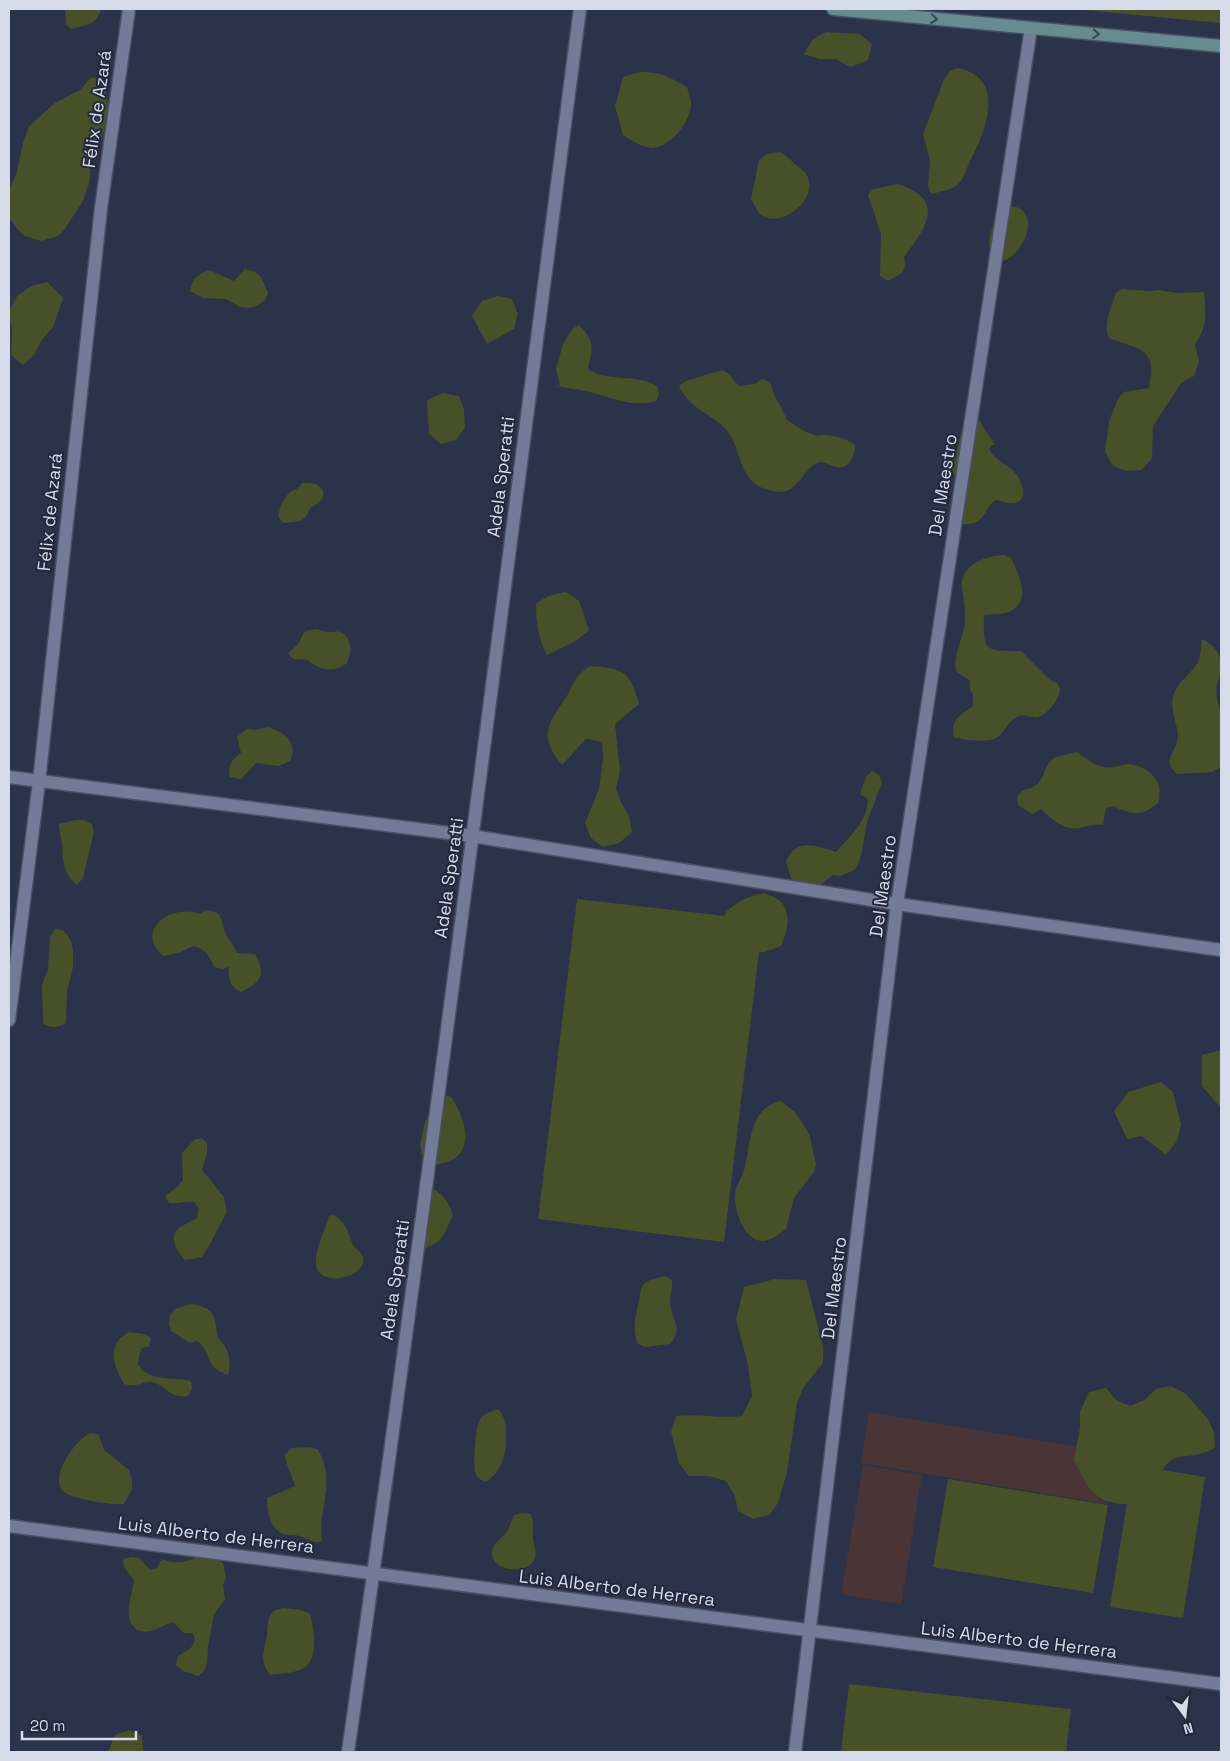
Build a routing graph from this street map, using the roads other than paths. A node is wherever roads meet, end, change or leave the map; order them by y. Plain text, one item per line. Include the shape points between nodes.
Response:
1 (129, 9) edge
2 (580, 9) edge
3 (833, 9) edge
4 (1031, 28) junction
5 (1221, 46) edge
6 (9, 777) edge
7 (38, 782) junction
8 (472, 836) junction
9 (897, 904) junction
10 (1221, 950) edge
11 (9, 1020) edge
12 (9, 1526) edge
13 (374, 1574) junction
14 (810, 1631) junction
15 (1221, 1684) edge
16 (348, 1752) edge
17 (795, 1752) edge

1 - 7 street, Félix de Azará via 101,208
2 - 8 street, Adela Speratti
3 -> 4 street
4 -> 5 street
4 - 9 street, Del Maestro
6 - 7 street
7 - 8 street
7 - 11 street, Félix de Azará
8 - 9 street
8 - 13 street, Adela Speratti
9 - 10 street
9 - 14 street, Del Maestro
12 - 13 street, Luis Alberto de Herrera
13 - 14 street, Luis Alberto de Herrera
13 - 16 street, Adela Speratti
14 - 15 street, Luis Alberto de Herrera
14 - 17 street, Del Maestro

